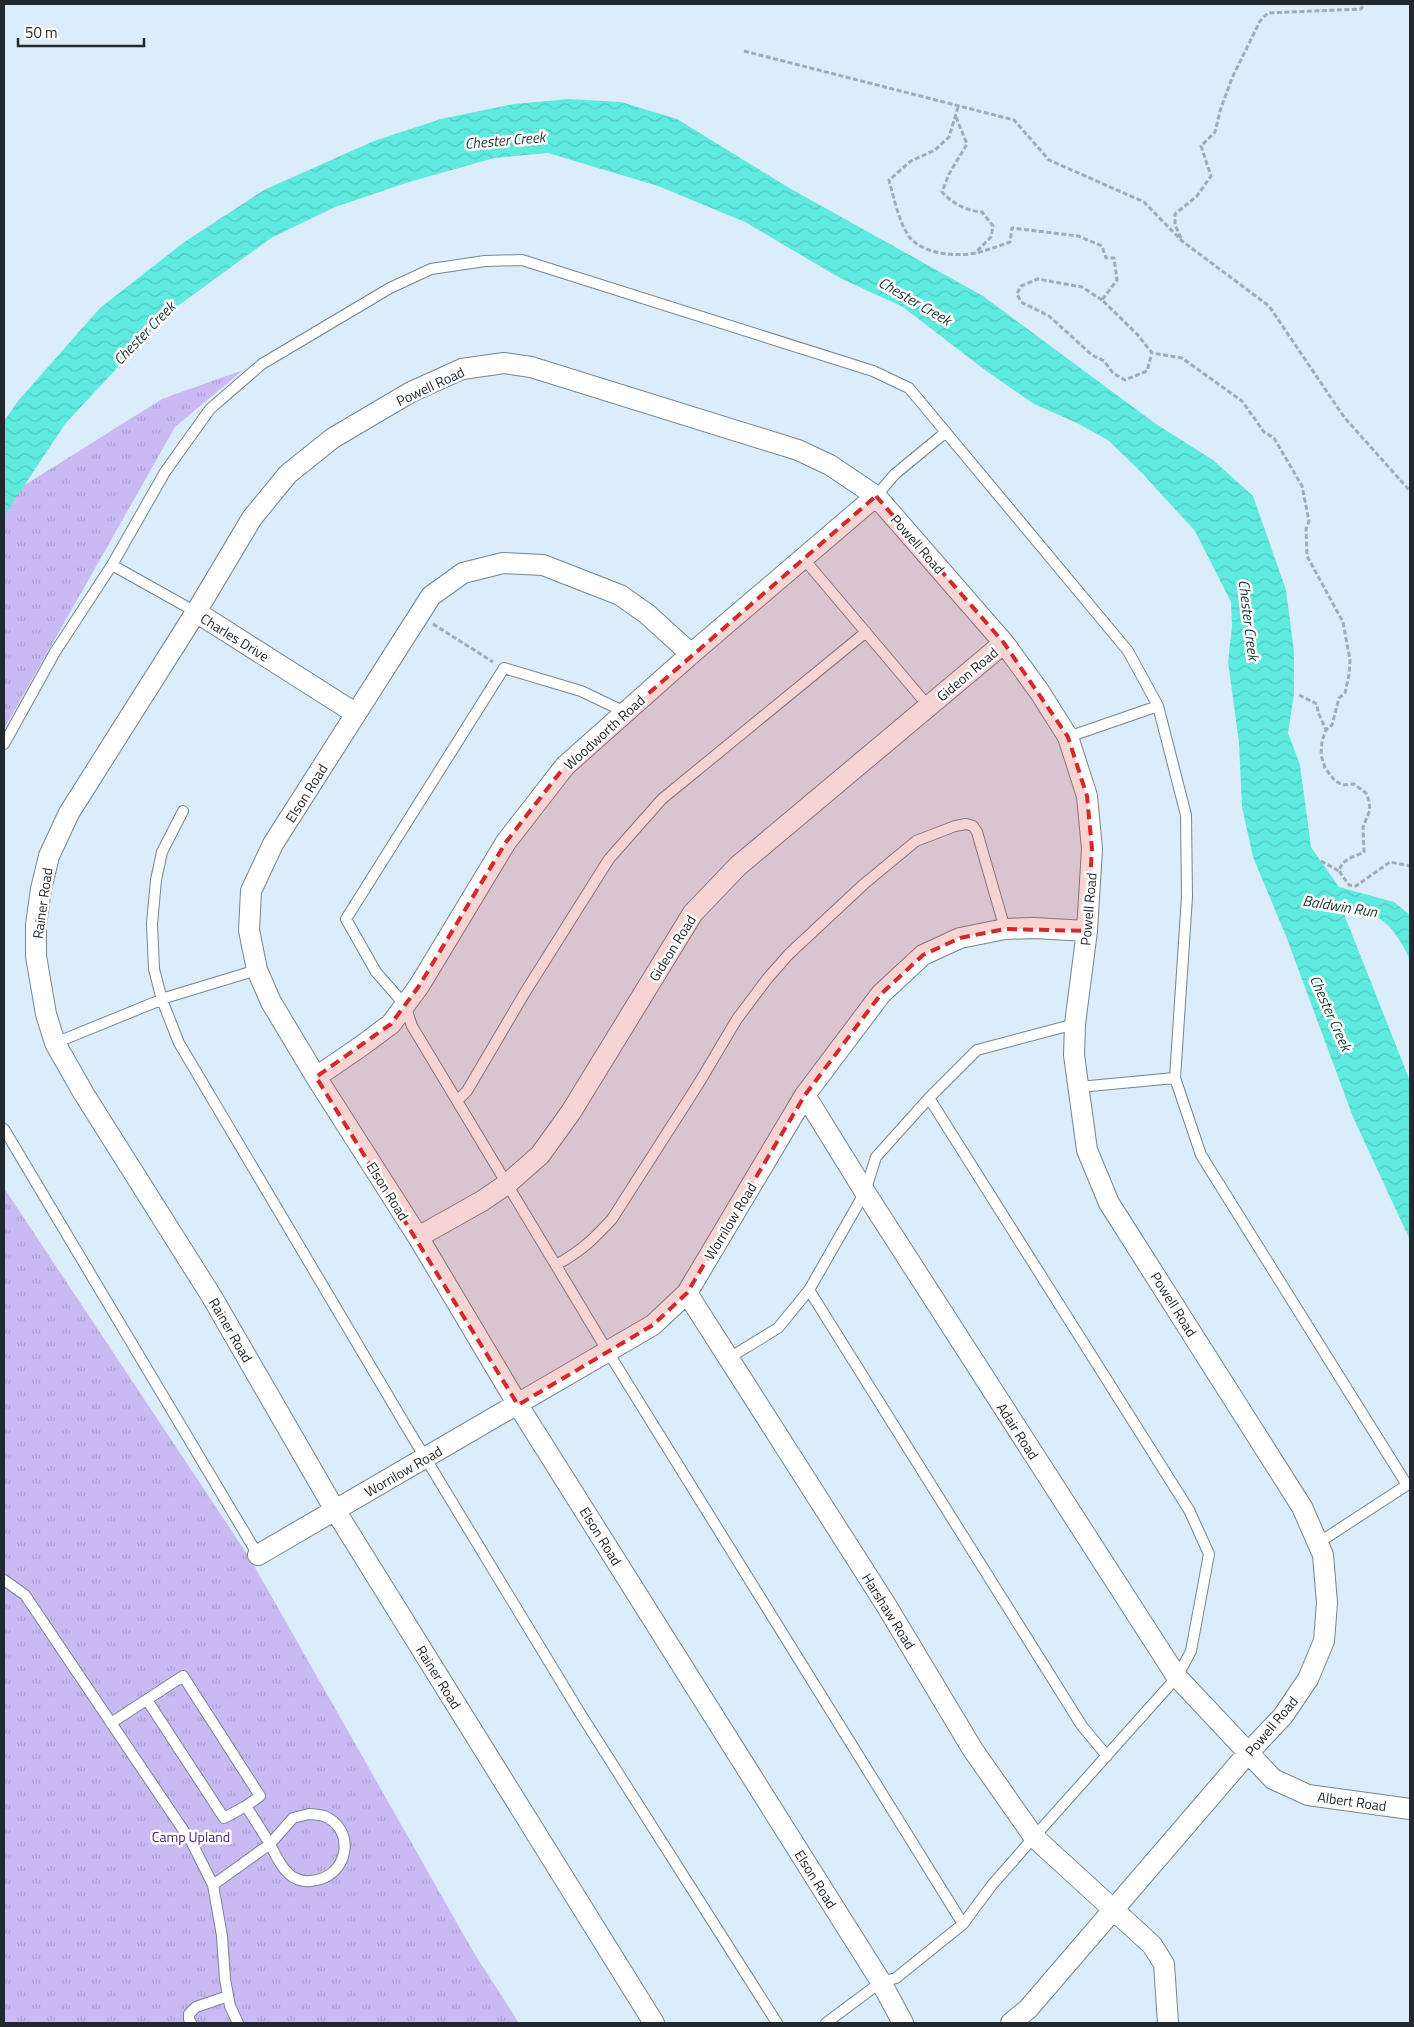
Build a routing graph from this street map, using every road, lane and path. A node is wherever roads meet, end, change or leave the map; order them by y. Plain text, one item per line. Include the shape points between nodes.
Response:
1 (1364, 4) edge
2 (744, 51) dead end
3 (958, 107) junction
4 (956, 117) junction
5 (1182, 241) junction
6 (975, 253) junction
7 (1102, 300) junction
8 (1152, 353) junction
9 (946, 432) junction
10 (1410, 491) edge
11 (876, 496) junction
12 (803, 558) junction
13 (112, 565) junction
14 (196, 612) junction
15 (418, 615) junction
16 (866, 632) junction
17 (1004, 644) junction
18 (691, 654) junction
19 (504, 668) junction
20 (1300, 695) dead end
21 (1158, 706) junction
22 (929, 707) junction
23 (625, 712) junction
24 (355, 714) junction
25 (1326, 730) junction
26 (1068, 737) junction
27 (4, 744) edge
28 (184, 812) dead end
29 (1321, 861) dead end
30 (1410, 866) edge
31 (1339, 871) junction
32 (1005, 929) junction
33 (1087, 931) junction
34 (257, 970) junction
35 (162, 1000) junction
36 (404, 1005) junction
37 (1075, 1024) junction
38 (55, 1043) junction
39 (316, 1077) junction
40 (1175, 1078) junction
41 (1079, 1087) junction
42 (805, 1096) junction
43 (929, 1098) junction
44 (457, 1101) junction
45 (4, 1129) edge
46 (507, 1184) junction
47 (865, 1192) junction
48 (418, 1237) junction
49 (556, 1265) junction
50 (809, 1290) junction
51 (687, 1293) junction
52 (608, 1352) junction
53 (729, 1358) junction
54 (518, 1405) junction
55 (426, 1458) junction
56 (335, 1510) junction
57 (1318, 1543) junction
58 (258, 1555) joint
59 (4, 1580) edge
60 (1177, 1677) junction
61 (146, 1700) junction
62 (111, 1723) junction
63 (1248, 1753) junction
64 (1107, 1756) junction
65 (246, 1806) junction
66 (1410, 1808) edge
67 (1034, 1837) junction
68 (270, 1844) junction
69 (213, 1885) junction
70 (1114, 1911) junction
71 (963, 1924) junction
72 (881, 1982) junction
73 (228, 1996) junction
74 (191, 2023) edge
75 (238, 2023) edge
76 (654, 2023) edge
77 (777, 2023) edge
78 (826, 2023) edge
79 (903, 2023) edge
80 (1011, 2023) edge
81 (1168, 2023) edge

1 - 5 path via 1360,9 1268,13 1260,21 1232,78 1215,132 1201,146 1211,176 1197,196 1175,214 1175,225
2 - 3 path
3 - 4 path
3 - 5 path via 1014,120 1049,160 1144,202
4 - 6 path via 967,144 942,192 969,211 982,212 993,226 991,237
4 - 6 path via 949,137 935,150 911,161 889,180 909,237 924,248 942,254
5 - 10 path via 1269,306 1344,417
6 - 7 path via 1010,242 1012,228 1078,236 1102,246 1106,258 1114,258 1117,280
7 - 8 path
7 - 8 path via 1082,287 1038,279 1021,286 1017,294 1021,302 1049,316 1125,380 1147,371
8 - 25 path via 1182,358 1242,401 1264,432 1274,438 1302,486 1309,521 1306,529 1307,556 1343,622 1350,660 1345,692 1339,698 1332,725
9 - 11 lane, Woodworth Road via 895,474
9 - 13 lane via 909,388 873,371 757,334 522,260 485,261 431,269 390,288 262,364 210,409 165,472
9 - 21 lane via 1128,651
11 - 12 street, Woodworth Road
11 - 14 street, Powell Road via 830,465 798,450 531,367 504,363 462,369 411,392 333,438 288,474 252,518
11 - 17 street, Powell Road
12 - 16 lane
12 - 18 street, Woodworth Road
13 - 14 lane, Charles Drive
13 - 27 lane via 55,652
14 - 24 street, Charles Drive
14 - 38 street, Rainer Road via 69,813 49,856 36,925 36,956 46,1014
15 - 18 street, Elson Road via 430,596 463,573 504,563 543,565 620,595 648,614
15 - 19 path
15 - 24 street, Elson Road
16 - 22 lane
16 - 44 lane via 662,799 609,859 468,1090
17 - 22 street, Gideon Road
17 - 26 street, Powell Road
18 - 23 street, Woodworth Road
19 - 23 lane via 581,691
19 - 36 lane via 346,919 376,972
20 - 25 path via 1317,704
21 - 26 lane
21 - 40 lane via 1186,815 1187,897
22 - 46 street, Gideon Road via 738,866 693,913 571,1112 540,1154
23 - 36 street, Woodworth Road via 565,766 506,842 419,986
24 - 34 street, Elson Road via 273,844 252,891 249,930
25 - 31 path via 1321,755 1325,768 1343,785 1348,783 1366,793 1370,810 1363,827 1364,852 1346,859
26 - 33 street, Powell Road via 1087,796 1092,849
28 - 35 lane via 162,852 156,880 152,933 154,969
29 - 31 path
30 - 31 path via 1390,862 1356,886 1349,885
32 - 33 street, Worrilow Road
32 - 42 street, Worrilow Road via 960,938 923,955 881,994
32 - 49 lane via 973,826 955,826 916,841 864,884 766,979 612,1219 577,1253
33 - 37 street, Powell Road
34 - 35 lane
34 - 39 street, Elson Road via 271,1002
35 - 38 lane
35 - 55 lane via 179,1043
36 - 39 street, Woodworth Road via 391,1024
36 - 44 lane via 412,1026
37 - 41 street, Powell Road via 1074,1055
37 - 43 lane via 978,1050
38 - 56 street, Rainer Road via 212,1297
39 - 48 street, Elson Road
40 - 41 lane
40 - 57 lane via 1201,1155 1407,1485
41 - 57 street, Powell Road via 1087,1150 1110,1203 1302,1507
42 - 47 street, Adair Road
42 - 51 street, Worrilow Road
43 - 47 lane via 876,1158
43 - 60 lane via 1189,1510 1210,1554 1191,1651
44 - 46 lane
45 - 58 lane
46 - 48 street, Gideon Road
46 - 49 lane
47 - 50 lane
47 - 60 street, Adair Road
48 - 54 street, Elson Road
49 - 52 lane
50 - 53 lane via 778,1328
50 - 64 lane via 1082,1726
51 - 52 street, Worrilow Road via 653,1325
51 - 53 street, Harshaw Road
52 - 54 street, Worrilow Road
52 - 71 lane
53 - 67 street, Harshaw Road via 886,1605 973,1750
54 - 55 street, Worrilow Road
54 - 72 street, Elson Road
55 - 56 street, Worrilow Road
55 - 77 lane via 580,1713
56 - 58 street, Worrilow Road
56 - 76 street, Rainer Road
57 - 63 street, Powell Road via 1323,1555 1327,1603 1324,1641 1298,1694 1283,1716
59 - 62 lane via 25,1595
60 - 63 street, Adair Road
60 - 64 lane
61 - 62 lane
61 - 65 lane via 224,1818
61 - 65 lane via 183,1676 260,1796
62 - 69 lane via 192,1843
63 - 66 street, Albert Road via 1273,1779 1308,1795
63 - 70 street, Powell Road
64 - 67 lane
65 - 68 lane
67 - 70 street, Harshaw Road
67 - 71 lane
68 - 68 lane via 290,1875 304,1882 321,1881 335,1872 344,1858 344,1842 338,1827 325,1816 309,1814 293,1818
68 - 69 lane
69 - 73 lane
70 - 80 street, Powell Road via 1028,2009
70 - 81 street, Harshaw Road via 1152,1945 1164,1964
71 - 72 lane via 896,1978
72 - 78 lane
72 - 79 street, Elson Road
73 - 74 lane via 196,2007 189,2014
73 - 75 lane

